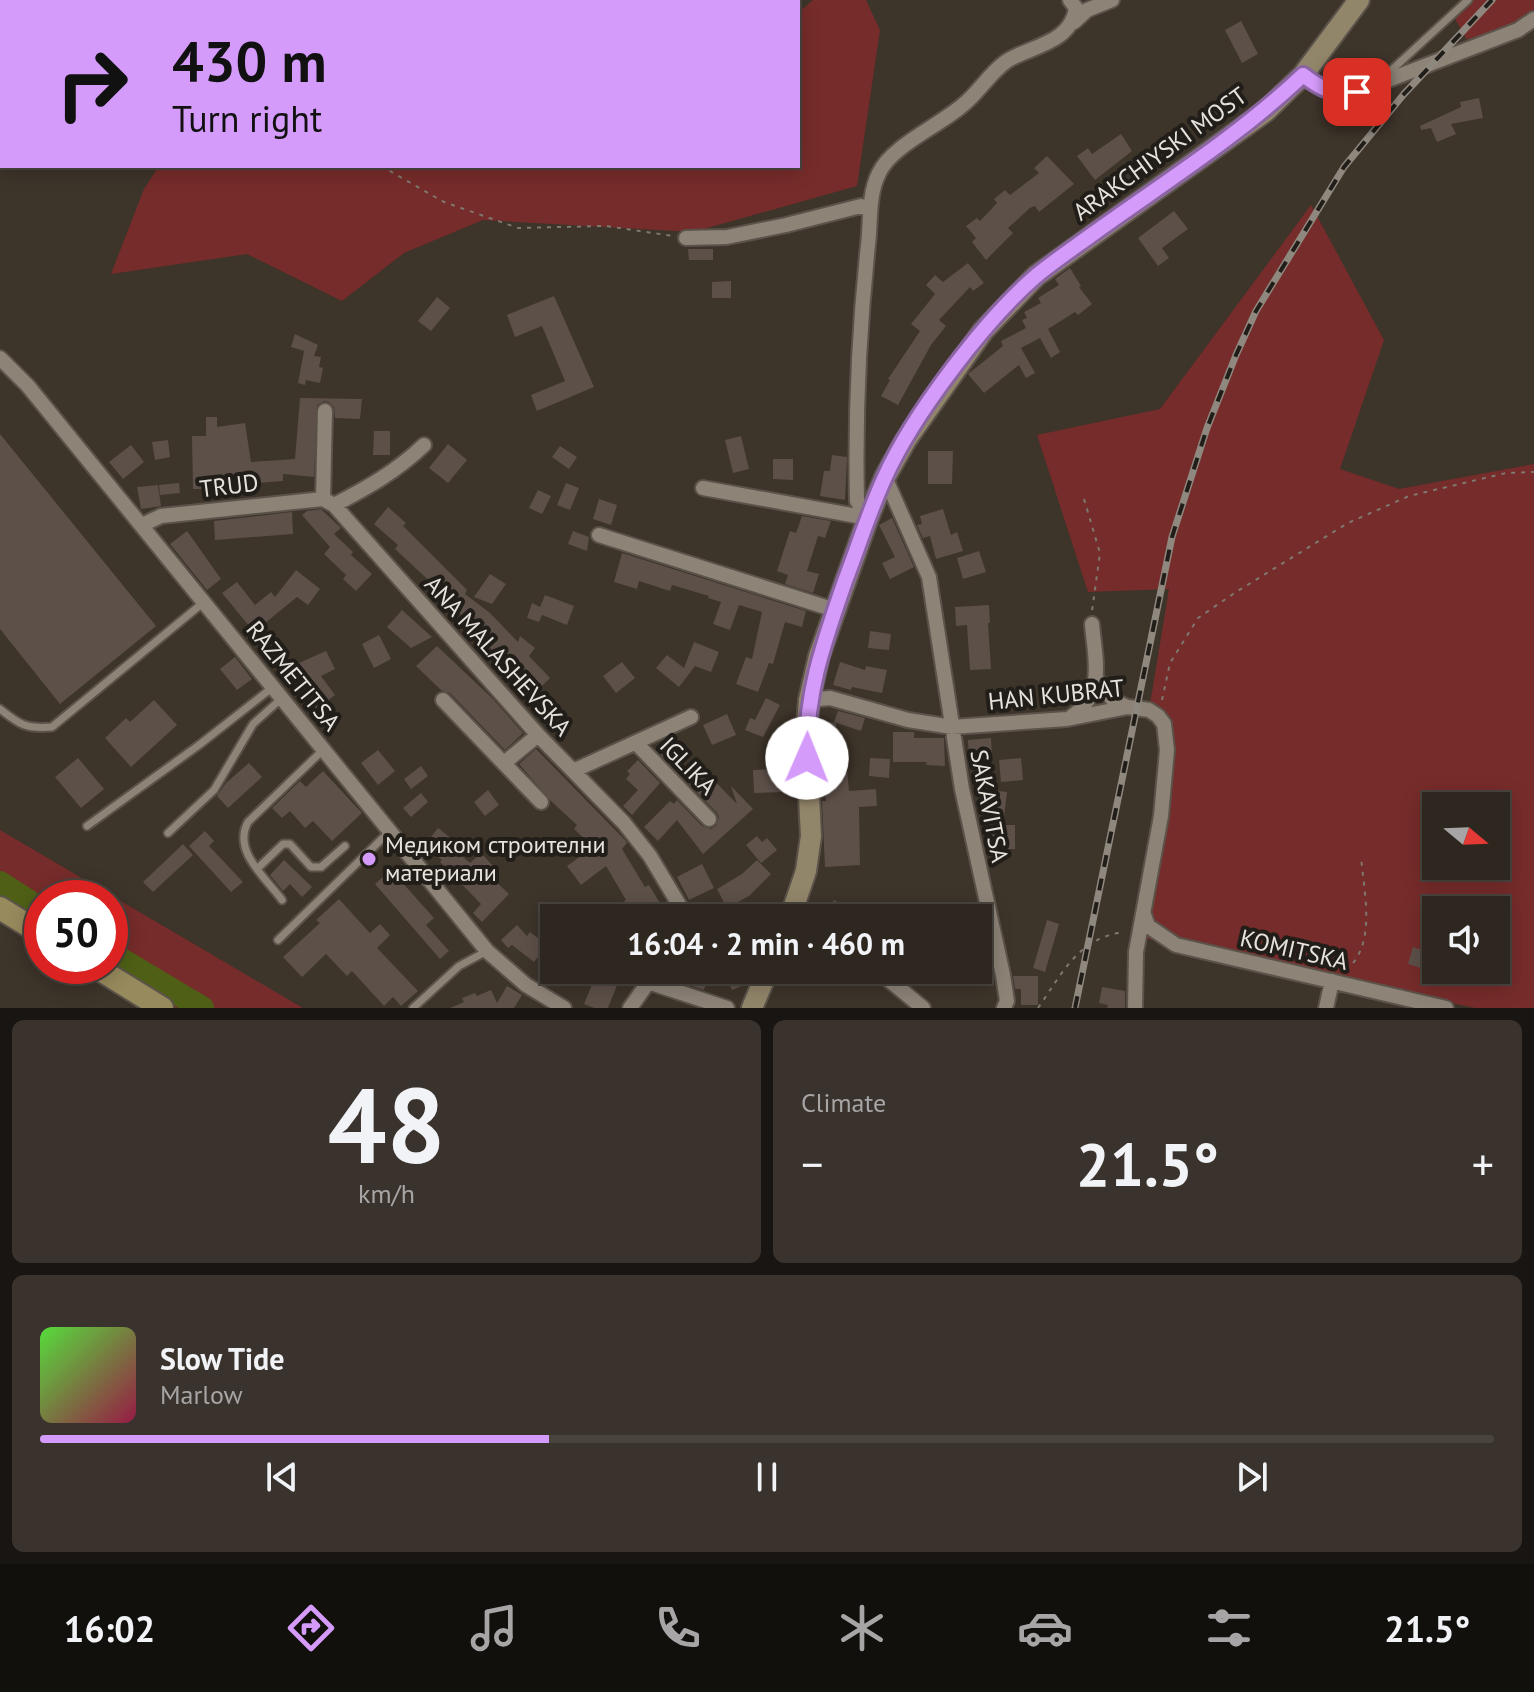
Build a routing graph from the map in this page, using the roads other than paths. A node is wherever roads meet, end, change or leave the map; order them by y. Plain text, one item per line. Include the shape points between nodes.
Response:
1 (1070, 0) edge
2 (1112, 0) edge
3 (1359, 0) edge
4 (1468, 0) edge
5 (1534, 19) edge
6 (1074, 22) junction
7 (1303, 75) junction
8 (1374, 86) junction
9 (870, 210) junction
10 (686, 238) road end
11 (0, 358) edge
12 (325, 411) dead end
13 (424, 445) dead end
14 (885, 477) junction
15 (703, 488) dead end
16 (328, 502) junction
17 (868, 518) junction
18 (142, 525) junction
19 (599, 535) dead end
20 (204, 602) junction
21 (835, 610) junction
22 (1092, 624) road end
23 (1096, 678) junction
24 (278, 692) junction
25 (443, 700) dead end
26 (809, 700) junction
27 (1128, 707) junction
28 (0, 709) edge
29 (691, 717) dead end
30 (1067, 719) junction
31 (952, 727) junction
32 (538, 735) junction
33 (636, 743) junction
34 (324, 749) junction
35 (504, 763) junction
36 (573, 771) junction
37 (541, 802) dead end
38 (709, 819) dead end
39 (87, 826) dead end
40 (390, 831) junction
41 (168, 833) dead end
42 (345, 846) dead end
43 (258, 868) junction
44 (282, 900) dead end
45 (679, 904) edge
46 (795, 904) edge
47 (0, 908) edge
48 (1142, 922) junction
49 (24, 923) edge
50 (278, 940) dead end
51 (487, 951) junction
52 (1332, 981) junction
53 (123, 984) edge
54 (647, 984) edge
55 (672, 984) edge
56 (762, 984) edge
57 (894, 984) edge
58 (162, 1008) edge
59 (413, 1008) edge
60 (564, 1008) edge
61 (630, 1008) edge
62 (727, 1008) edge
63 (752, 1008) edge
64 (923, 1008) edge
65 (1004, 1008) edge
66 (1135, 1008) edge
67 (1326, 1008) edge
68 (1446, 1008) edge

1 - 6 street via 1076,8
2 - 6 street
3 - 7 main road, ARAKCHIYSKI MOST
4 - 8 lane
5 - 8 street
6 - 9 street via 1058,37 1010,59 963,106 892,156 880,169
7 - 8 street via 1340,95
7 - 14 main road, ARAKCHIYSKI MOST via 1244,128 1036,276 957,365
9 - 10 street via 861,206 727,237
9 - 17 street via 859,335 857,463 857,501
11 - 18 street, RAZMETITSA
12 - 16 street
13 - 16 street, TRUD via 383,479
14 - 17 main road, ARAKCHIYSKI MOST
14 - 31 street, SAKAVITSA via 929,577
15 - 17 street
16 - 18 street, TRUD via 161,516
16 - 32 street, ANA MALASHEVSKA
17 - 21 main road, ARAKCHIYSKI MOST
18 - 20 street, RAZMETITSA
19 - 21 street
20 - 24 street, RAZMETITSA
20 - 28 lane via 52,727 32,728
21 - 26 main road, ARAKCHIYSKI MOST
22 - 23 street
23 - 27 street via 1113,700
23 - 30 street via 1083,709
24 - 34 street, RAZMETITSA
24 - 39 lane
24 - 41 lane via 214,790
25 - 35 street
26 - 31 street, HAN KUBRAT via 830,698
26 - 46 main road, ARAKCHIYSKI MOST via 811,836
27 - 30 street, HAN KUBRAT
27 - 48 street, HAN KUBRAT via 1158,716 1167,750
29 - 33 street
30 - 31 street, HAN KUBRAT
31 - 65 street, SAKAVITSA via 1003,975
32 - 35 street
32 - 36 street, ANA MALASHEVSKA
33 - 36 street
33 - 38 street, IGLIKA
34 - 40 street, RAZMETITSA
34 - 43 lane via 243,831 245,852
35 - 37 street
36 - 45 street, ANA MALASHEVSKA via 624,823
40 - 50 lane
40 - 51 street, RAZMETITSA
42 - 43 lane via 316,868 290,844 283,844
43 - 44 lane
47 - 49 main road
48 - 52 street, KOMITSKA via 1176,945
48 - 66 street, HAN KUBRAT
51 - 59 lane via 459,966
51 - 60 street, RAZMETITSA via 526,985
52 - 67 street
52 - 68 street, KOMITSKA
53 - 58 main road
54 - 61 street
55 - 62 street
56 - 63 main road
57 - 64 street

